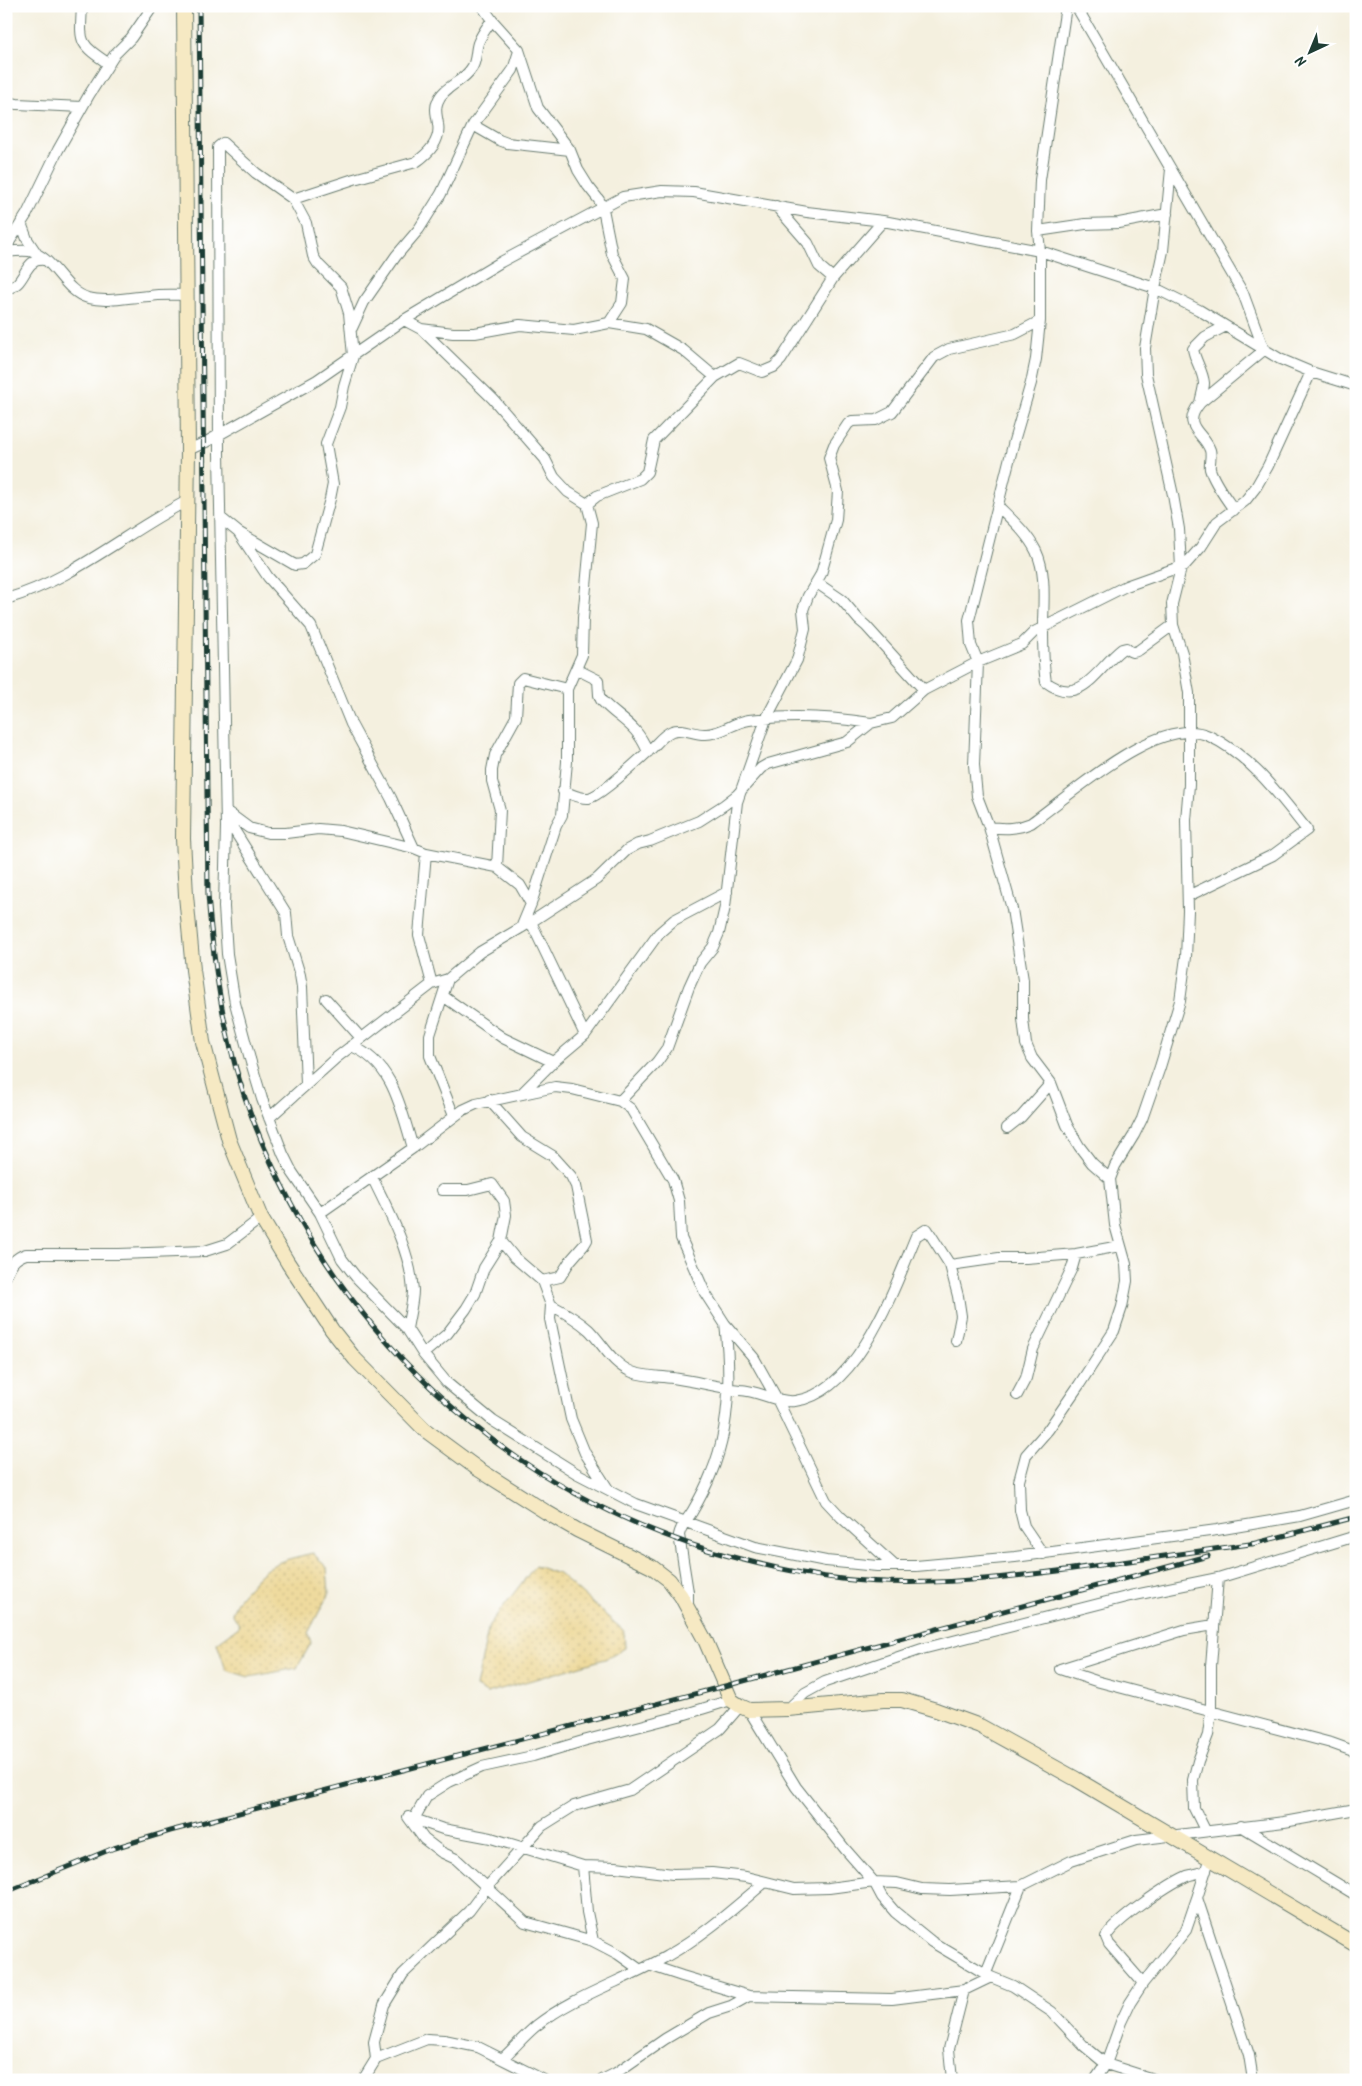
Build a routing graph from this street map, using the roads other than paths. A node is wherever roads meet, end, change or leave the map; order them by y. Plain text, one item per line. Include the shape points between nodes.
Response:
1 (82, 6) edge
2 (152, 6) edge
3 (184, 6) edge
4 (482, 6) edge
5 (1066, 6) edge
6 (1076, 6) edge
7 (492, 20) junction
8 (519, 50) junction
9 (109, 64) junction
10 (6, 98) edge
11 (82, 107) junction
12 (473, 125) junction
13 (570, 150) junction
14 (1171, 169) junction
15 (293, 199) junction
16 (776, 206) junction
17 (603, 209) junction
18 (1167, 214) junction
19 (883, 221) junction
20 (21, 223) junction
21 (1038, 231) junction
22 (6, 247) edge
23 (1040, 251) junction
24 (6, 252) edge
25 (41, 257) junction
26 (833, 278) junction
27 (6, 288) edge
28 (1155, 288) junction
29 (187, 295) junction
30 (404, 320) junction
31 (1040, 321) junction
32 (609, 323) junction
33 (1224, 327) junction
34 (422, 328) junction
35 (352, 329) junction
36 (1264, 350) junction
37 (353, 356) junction
38 (1311, 372) junction
39 (716, 377) junction
40 (1356, 386) edge
41 (1200, 403) junction
42 (219, 433) junction
43 (188, 450) junction
44 (187, 501) junction
45 (587, 504) junction
46 (998, 506) junction
47 (1234, 510) junction
48 (222, 519) junction
49 (238, 532) junction
50 (1181, 568) junction
51 (817, 582) junction
52 (6, 599) edge
53 (1173, 625) junction
54 (1043, 628) junction
55 (978, 662) junction
56 (576, 669) junction
57 (567, 689) junction
58 (924, 690) junction
59 (766, 719) junction
60 (871, 723) junction
61 (1190, 731) junction
62 (648, 752) junction
63 (742, 788) junction
64 (563, 791) junction
65 (226, 814) junction
66 (989, 827) junction
67 (414, 848) junction
68 (426, 853) junction
69 (496, 867) junction
70 (727, 892) junction
71 (1188, 896) junction
72 (531, 904) junction
73 (531, 922) junction
74 (521, 928) junction
75 (448, 979) junction
76 (432, 984) junction
77 (444, 996) junction
78 (326, 1000) dead end
79 (585, 1035) junction
80 (361, 1038) junction
81 (351, 1046) junction
82 (553, 1062) junction
83 (1051, 1083) junction
84 (306, 1084) junction
85 (522, 1092) junction
86 (489, 1100) junction
87 (620, 1101) junction
88 (454, 1116) junction
89 (269, 1118) junction
90 (1007, 1128) dead end
91 (413, 1148) junction
92 (372, 1177) junction
93 (1110, 1179) junction
94 (442, 1190) dead end
95 (320, 1213) junction
96 (262, 1218) junction
97 (501, 1241) junction
98 (1120, 1246) junction
99 (1076, 1254) junction
100 (950, 1265) junction
101 (6, 1276) edge
102 (542, 1281) junction
103 (551, 1304) junction
104 (725, 1324) junction
105 (407, 1328) junction
106 (956, 1341) dead end
107 (423, 1354) junction
108 (727, 1388) junction
109 (1017, 1395) dead end
110 (778, 1401) junction
111 (608, 1489) junction
112 (1356, 1500) edge
113 (685, 1522) junction
114 (1356, 1536) edge
115 (1043, 1554) junction
116 (895, 1566) junction
117 (1218, 1578) junction
118 (688, 1608) junction
119 (1214, 1625) junction
120 (740, 1705) junction
121 (788, 1709) junction
122 (1211, 1712) junction
123 (1356, 1752) edge
124 (1356, 1809) edge
125 (414, 1819) junction
126 (1241, 1826) junction
127 (1205, 1830) junction
128 (1172, 1834) junction
129 (524, 1847) junction
130 (1210, 1857) junction
131 (583, 1866) junction
132 (1206, 1871) junction
133 (764, 1882) junction
134 (874, 1882) junction
135 (1021, 1886) junction
136 (486, 1887) junction
137 (1356, 1896) edge
138 (1197, 1898) junction
139 (593, 1942) junction
140 (1356, 1944) edge
141 (649, 1965) junction
142 (639, 1969) junction
143 (988, 1975) junction
144 (1143, 1983) junction
145 (964, 1990) junction
146 (749, 1996) junction
147 (503, 2058) junction
148 (376, 2059) junction
149 (1106, 2064) junction
150 (363, 2080) edge
151 (544, 2080) edge
152 (602, 2080) edge
153 (952, 2080) edge
154 (1095, 2080) edge
155 (1156, 2080) edge
156 (1252, 2080) edge

1 - 9 street via 80,32 83,44
2 - 9 street
3 - 29 street
4 - 7 street
5 - 21 street via 1040,180
6 - 14 street
7 - 8 street
7 - 15 street via 478,44 472,69 438,99 435,109 438,133 424,156 416,162
8 - 12 street via 513,70
8 - 13 street via 538,108
9 - 11 street
10 - 11 street via 18,104
11 - 20 street
12 - 13 street via 507,143
12 - 35 street via 441,194 364,302
13 - 17 street via 578,170
14 - 18 street
14 - 36 street via 1243,293
15 - 35 street via 306,223 310,246 318,264 341,287
15 - 42 street via 256,173 226,144 220,144
16 - 17 street via 675,190 623,197
16 - 19 street
16 - 26 street via 808,243 819,266
17 - 30 street via 501,262
17 - 32 street via 612,254 625,279 622,303
18 - 21 street via 1119,223
18 - 28 street
19 - 23 street
19 - 26 street
20 - 22 street
20 - 25 street via 27,239
21 - 23 street
23 - 28 street
23 - 31 street
24 - 25 street via 24,250
25 - 27 street via 29,265 19,282 12,288
25 - 29 street via 80,295 89,298
26 - 39 street via 774,366 762,372 739,363
28 - 33 street
28 - 50 street via 1146,348 1146,374 1173,495
29 - 43 street
30 - 34 street
30 - 37 street
31 - 46 street via 1031,383
31 - 51 street via 1015,334 949,349 934,357 892,412 876,420 857,420 848,424 830,453 838,491 836,520
32 - 34 street via 574,330 520,325 475,333
32 - 39 street via 646,329 683,350
33 - 36 street
33 - 41 street via 1205,337 1194,349 1194,359 1204,385
34 - 45 street via 493,399 545,459 554,477 568,492
35 - 37 street
36 - 38 street
36 - 41 street
37 - 42 street via 317,380
37 - 49 street via 340,407 326,444 333,484 315,554 303,564 295,565
38 - 40 street
38 - 47 street via 1264,473 1245,501
39 - 45 street via 654,440 647,472 640,480 597,496
41 - 47 street via 1192,421 1210,448 1211,471
42 - 43 street
42 - 48 street
43 - 44 street
44 - 52 street via 155,517 78,568
44 - 96 street via 183,838 193,970 203,1042 216,1094 230,1140
45 - 56 street via 592,523 582,655
46 - 54 street via 1029,539 1040,561
46 - 55 street via 969,620 971,645
47 - 50 street via 1217,522 1195,555
48 - 49 street
48 - 65 street
49 - 67 street via 268,577 311,626 350,724 392,798
50 - 53 street via 1172,604
50 - 54 street via 1126,586
51 - 58 street via 842,600
51 - 59 street via 803,610 804,629 797,660
53 - 54 street via 1140,650 1130,652 1122,649 1083,687 1069,692 1057,690 1046,682
53 - 61 street via 1189,693
54 - 55 street via 1022,644
55 - 58 street
55 - 66 street via 974,765 977,796
56 - 57 street
56 - 62 street via 598,680 601,700 633,726
57 - 64 street via 568,743
57 - 69 street via 523,678 518,683 516,717 495,755 492,770 500,810
58 - 60 street via 892,718
59 - 60 street via 806,718
59 - 62 street via 747,720 704,735 687,730 671,731
59 - 63 street
60 - 63 street via 847,742 760,768
61 - 66 street via 1167,735 1134,749 1031,823 1008,829
61 - 71 street via 1186,820
61 - 71 street via 1208,736 1233,751 1261,775 1307,830 1273,855
62 - 64 street via 590,798 580,798
63 - 70 street via 737,802
63 - 73 street via 724,805 699,821 628,850 597,879
64 - 72 street via 562,815 549,844
65 - 67 street via 249,828 268,833 318,829 341,831
65 - 84 street via 286,914 288,936 302,986
65 - 89 street via 224,907 227,954 235,1003
66 - 83 street via 1012,909 1023,980 1022,1019 1026,1044 1032,1058
67 - 68 street
68 - 69 street
68 - 76 street via 419,935
69 - 72 street via 520,884
70 - 79 street via 674,920 659,933
70 - 87 street via 719,933 689,987 667,1048
71 - 93 street via 1185,973 1173,1026 1142,1119
72 - 74 street
73 - 74 street
73 - 79 street
74 - 75 street via 480,952
75 - 76 street
75 - 77 street
76 - 80 street
77 - 82 street via 502,1038
77 - 88 street via 430,1035 430,1056
78 - 80 street
79 - 82 street
80 - 81 street
81 - 84 street
81 - 91 street via 372,1058 393,1085
82 - 85 street
83 - 90 street
83 - 93 street via 1079,1146
84 - 89 street
85 - 86 street
85 - 87 street via 555,1087
86 - 88 street
86 - 102 street via 522,1137 563,1166 576,1186 586,1240 560,1277
87 - 104 street via 631,1109 673,1180 679,1201 681,1238 705,1292
88 - 91 street
89 - 95 street via 292,1172
91 - 92 street
92 - 95 street
92 - 105 street via 406,1256 413,1291
93 - 98 street
94 - 97 street via 468,1190 492,1184 504,1201 506,1215
95 - 105 street via 342,1259
96 - 101 street via 217,1249 199,1252 26,1254 17,1257
96 - 118 street via 332,1330 355,1359 424,1430 546,1512 652,1567 669,1580
97 - 102 street
97 - 107 street via 484,1268 476,1294 466,1309 447,1334
98 - 99 street
98 - 115 street via 1127,1281 1114,1331 1048,1430 1026,1455 1023,1464 1019,1481 1020,1510 1024,1526
99 - 100 street via 999,1258
99 - 109 street via 1033,1349 1026,1378
100 - 106 street via 961,1316
100 - 110 street via 927,1228 916,1236 883,1315 849,1367 818,1393 804,1399
102 - 103 street
103 - 108 street via 589,1330 612,1358 631,1372
103 - 111 street via 550,1318 571,1419 585,1453
104 - 108 street
104 - 110 street via 754,1358
105 - 107 street
107 - 111 street via 447,1384 493,1421 576,1473
108 - 110 street via 754,1391
108 - 113 street via 726,1425 711,1474
110 - 116 street via 826,1501
111 - 113 street via 636,1504
112 - 115 street via 1300,1516
113 - 116 street via 756,1547 826,1561
113 - 118 street via 679,1540
114 - 117 street
115 - 116 street
117 - 119 street
117 - 121 street via 1130,1596 922,1649 824,1682 805,1693
118 - 120 street
119 - 122 street
119 - 122 street via 1184,1630 1060,1669
120 - 121 street
120 - 125 street via 671,1719 482,1767 427,1796
120 - 129 street via 720,1729 630,1790 574,1806 542,1826
120 - 134 street via 796,1787
121 - 128 street via 902,1700 936,1710 980,1726
122 - 123 street
122 - 127 street via 1208,1734 1193,1780 1194,1808
124 - 126 street
125 - 129 street via 443,1829
125 - 136 street via 408,1817 424,1839 456,1859
126 - 127 street
126 - 137 street
127 - 128 street
128 - 130 street
128 - 135 street via 1136,1840 1070,1861
129 - 131 street
129 - 136 street
130 - 132 street
130 - 140 street
131 - 133 street via 650,1873 712,1873
131 - 139 street
132 - 138 street
132 - 144 street via 1187,1876 1163,1890 1106,1937 1108,1944
133 - 134 street via 794,1889
133 - 141 street via 693,1940
134 - 135 street via 897,1883 922,1890
134 - 143 street via 896,1912 932,1942
135 - 143 street
136 - 139 street via 525,1922
136 - 148 street via 469,1911 403,1974 384,2005 374,2042
138 - 144 street via 1186,1930
138 - 156 street via 1249,2055
139 - 142 street
141 - 142 street
141 - 146 street
142 - 147 street via 560,2009 535,2027
143 - 145 street
143 - 149 street via 1013,1986 1052,2012
144 - 149 street via 1121,2022
145 - 146 street via 892,1999
145 - 153 street via 949,2049
146 - 152 street via 709,2013
147 - 148 street via 478,2047 427,2039
147 - 151 street
148 - 150 street
149 - 154 street
149 - 155 street

